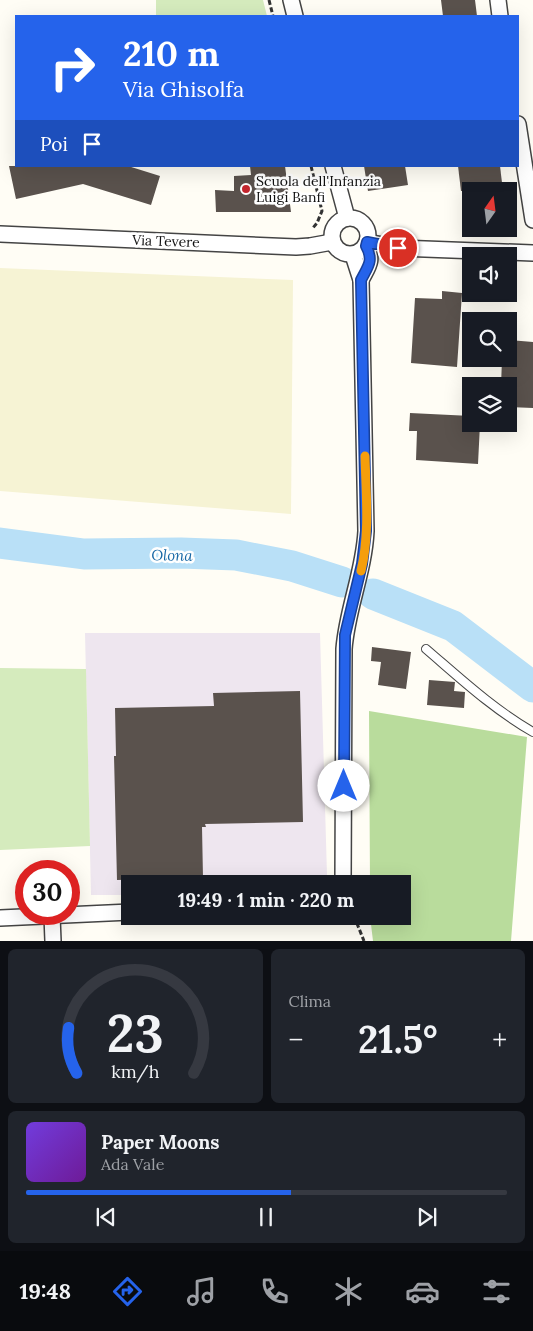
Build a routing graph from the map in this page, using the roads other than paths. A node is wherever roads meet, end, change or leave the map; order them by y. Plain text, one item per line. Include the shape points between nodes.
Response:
1 (291, 0) edge
2 (498, 0) edge
3 (295, 15) edge
4 (500, 15) edge
5 (519, 130) edge
6 (333, 167) edge
7 (347, 218) junction
8 (533, 220) edge
9 (0, 234) edge
10 (332, 242) junction
11 (362, 248) junction
12 (533, 253) edge
13 (426, 649) dead end
14 (533, 732) edge
15 (343, 875) edge
16 (121, 912) edge
17 (80, 915) edge
18 (15, 917) edge
19 (0, 918) edge
20 (52, 925) edge
21 (53, 941) edge

1 - 3 street
2 - 4 street
5 - 8 street
6 - 7 street
7 - 10 street via 332,230
7 - 11 street via 364,224 368,236
9 - 10 street, Via Tevere via 296,247
10 - 11 street via 343,254
11 - 12 street
11 - 15 street via 371,256 361,280 366,531 344,649
13 - 14 lane via 490,704
16 - 17 street
18 - 19 street
20 - 21 street

